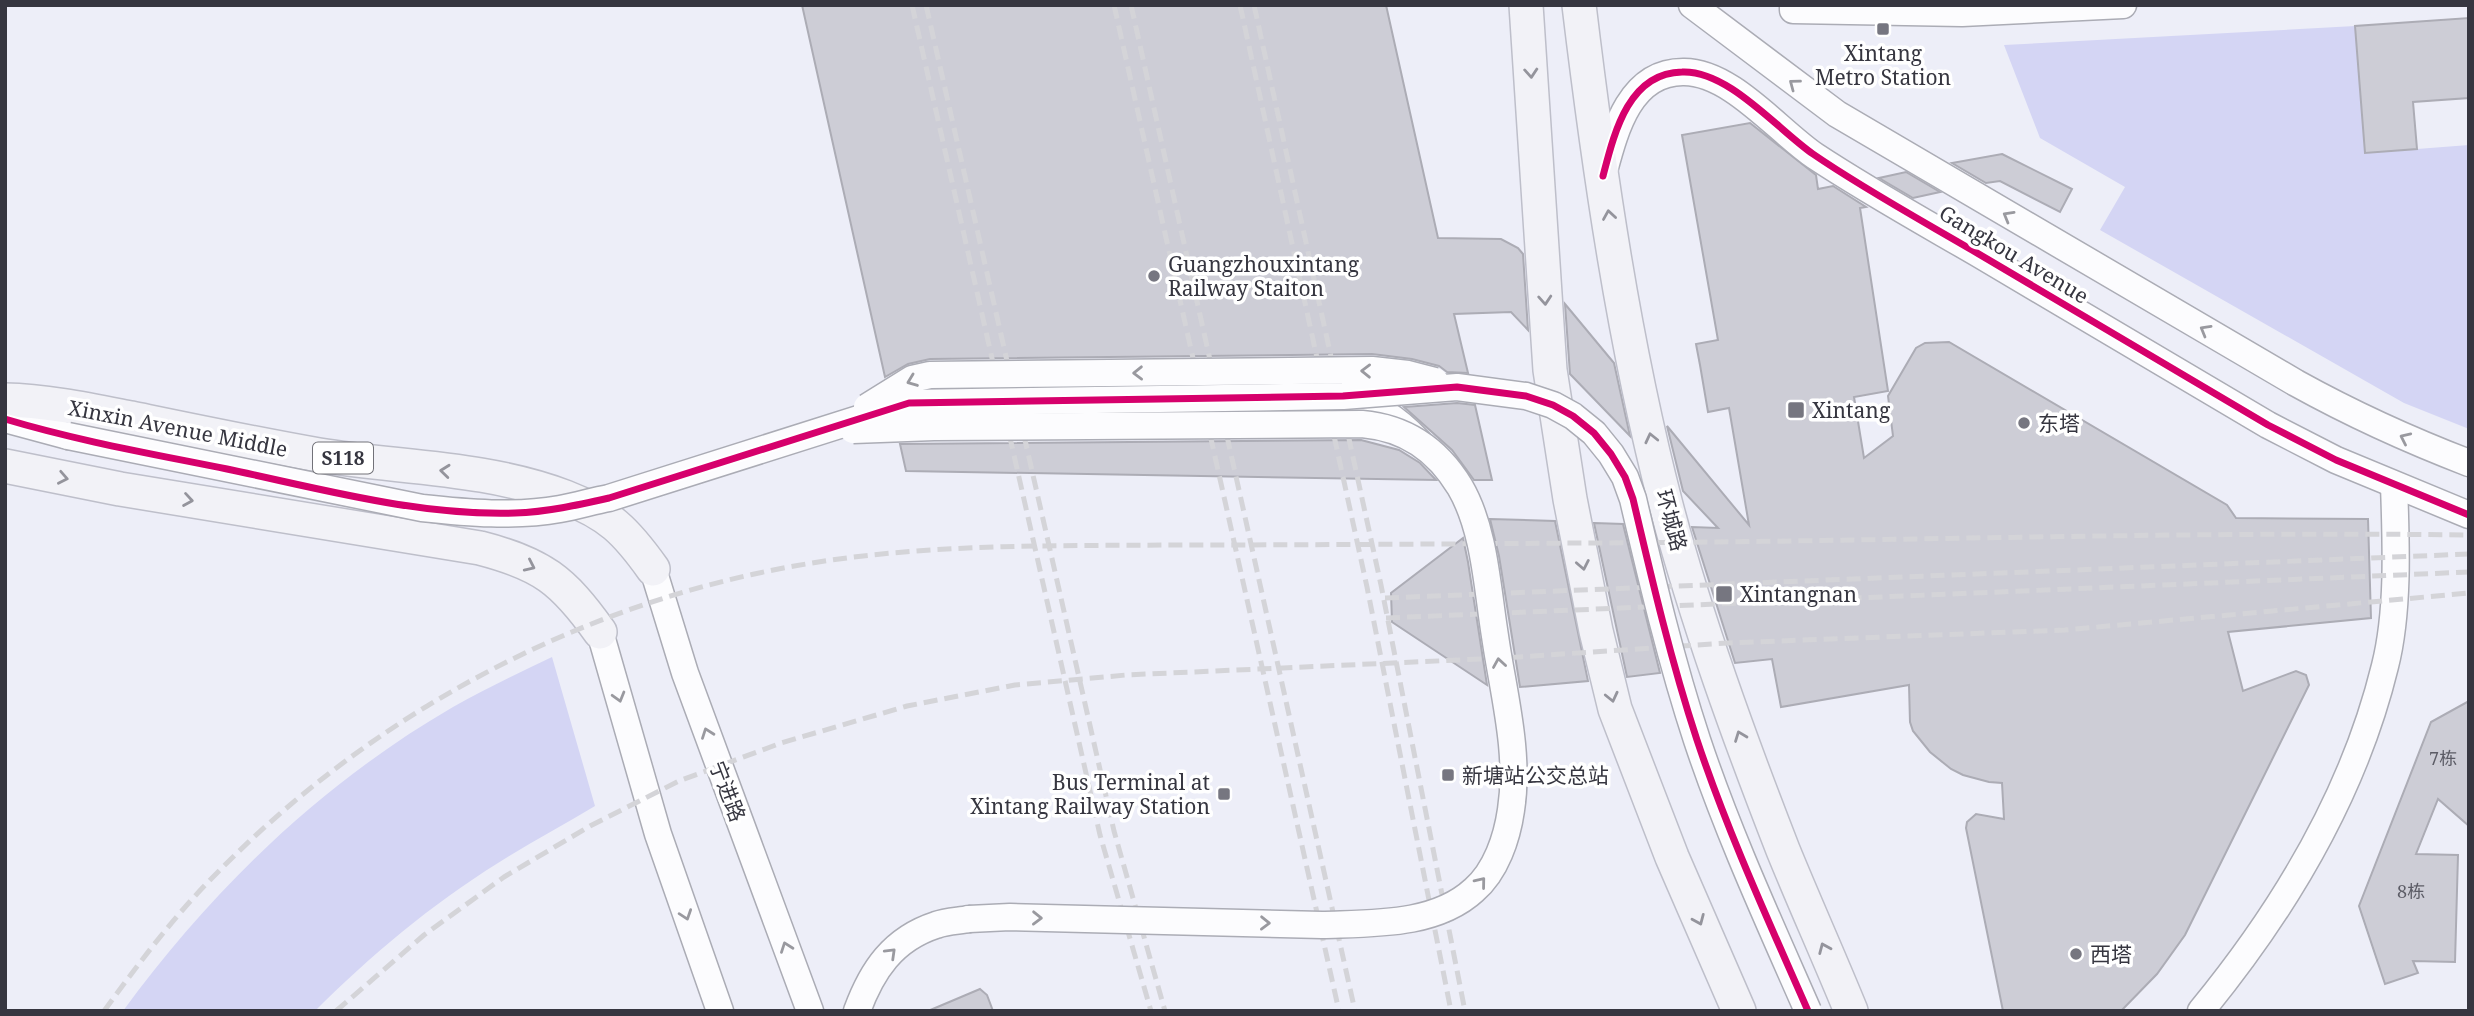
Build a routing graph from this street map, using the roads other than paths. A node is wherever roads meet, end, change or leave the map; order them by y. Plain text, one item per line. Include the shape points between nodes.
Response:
1 (1526, 5) edge
2 (1579, 5) edge
3 (1692, 5) edge
4 (1793, 5) edge
5 (2123, 5) edge
6 (1836, 114) junction
7 (1814, 155) junction
8 (1603, 176) junction
9 (1457, 387) junction
10 (1343, 396) junction
11 (9, 403) edge
12 (842, 423) junction
13 (796, 438) junction
14 (1423, 445) junction
15 (2469, 463) edge
16 (5, 466) edge
17 (496, 477) junction
18 (2394, 485) junction
19 (2469, 514) edge
20 (480, 548) junction
21 (653, 569) joint
22 (600, 632) joint
23 (719, 1011) edge
24 (810, 1011) edge
25 (857, 1011) edge
26 (1739, 1011) edge
27 (1808, 1011) edge
28 (1851, 1011) edge
29 (2201, 1011) edge

1 -> 26 main road via 1550,370 1596,631 1615,709
2 - 8 main road, 环城路
6 -> 3 street, Gangkou Avenue
4 - 5 street via 1793,10 1962,13
6 - 7 street via 1815,126
15 -> 6 street, Gangkou Avenue via 2353,414 2307,389
7 - 8 street, Gangkou Avenue via 1719,79 1672,72 1658,77 1628,104
7 - 18 street, Gangkou Avenue via 2267,425
28 -> 8 main road, 环城路 via 1736,726 1666,505
9 - 10 street, bridge
9 -> 12 street, bridge via 1372,370 930,375 895,388
9 - 27 street, bridge via 1526,396 1573,415 1594,433 1625,477 1697,741
10 - 12 street, bridge via 932,401 909,403
10 - 14 street, bridge via 1387,412
11 - 13 street, bridge via 68,436 380,501 474,513 559,509 609,498
17 -> 11 main road, Xinxin Avenue Middle / S118 via 356,461 71,407
12 - 13 street, bridge
13 - 14 street, bridge via 888,428 1362,424 1403,432
25 -> 14 street, bridge via 869,979 888,954 937,924 1010,917 1367,923 1438,912 1476,889 1500,853 1506,834 1513,788 1511,740 1473,515 1441,460
16 -> 20 main road
17 - 20 main road via 506,497 506,525 500,536
17 - 21 main road, Xinxin Avenue Middle / S118 via 531,485 602,514 631,537
18 - 19 street, Gangkou Avenue
18 - 29 street via 2393,592 2386,664 2354,760 2286,895
20 -> 22 main road via 548,574 578,601
24 -> 21 street, 宁进路 via 685,673
22 -> 23 street via 658,834

